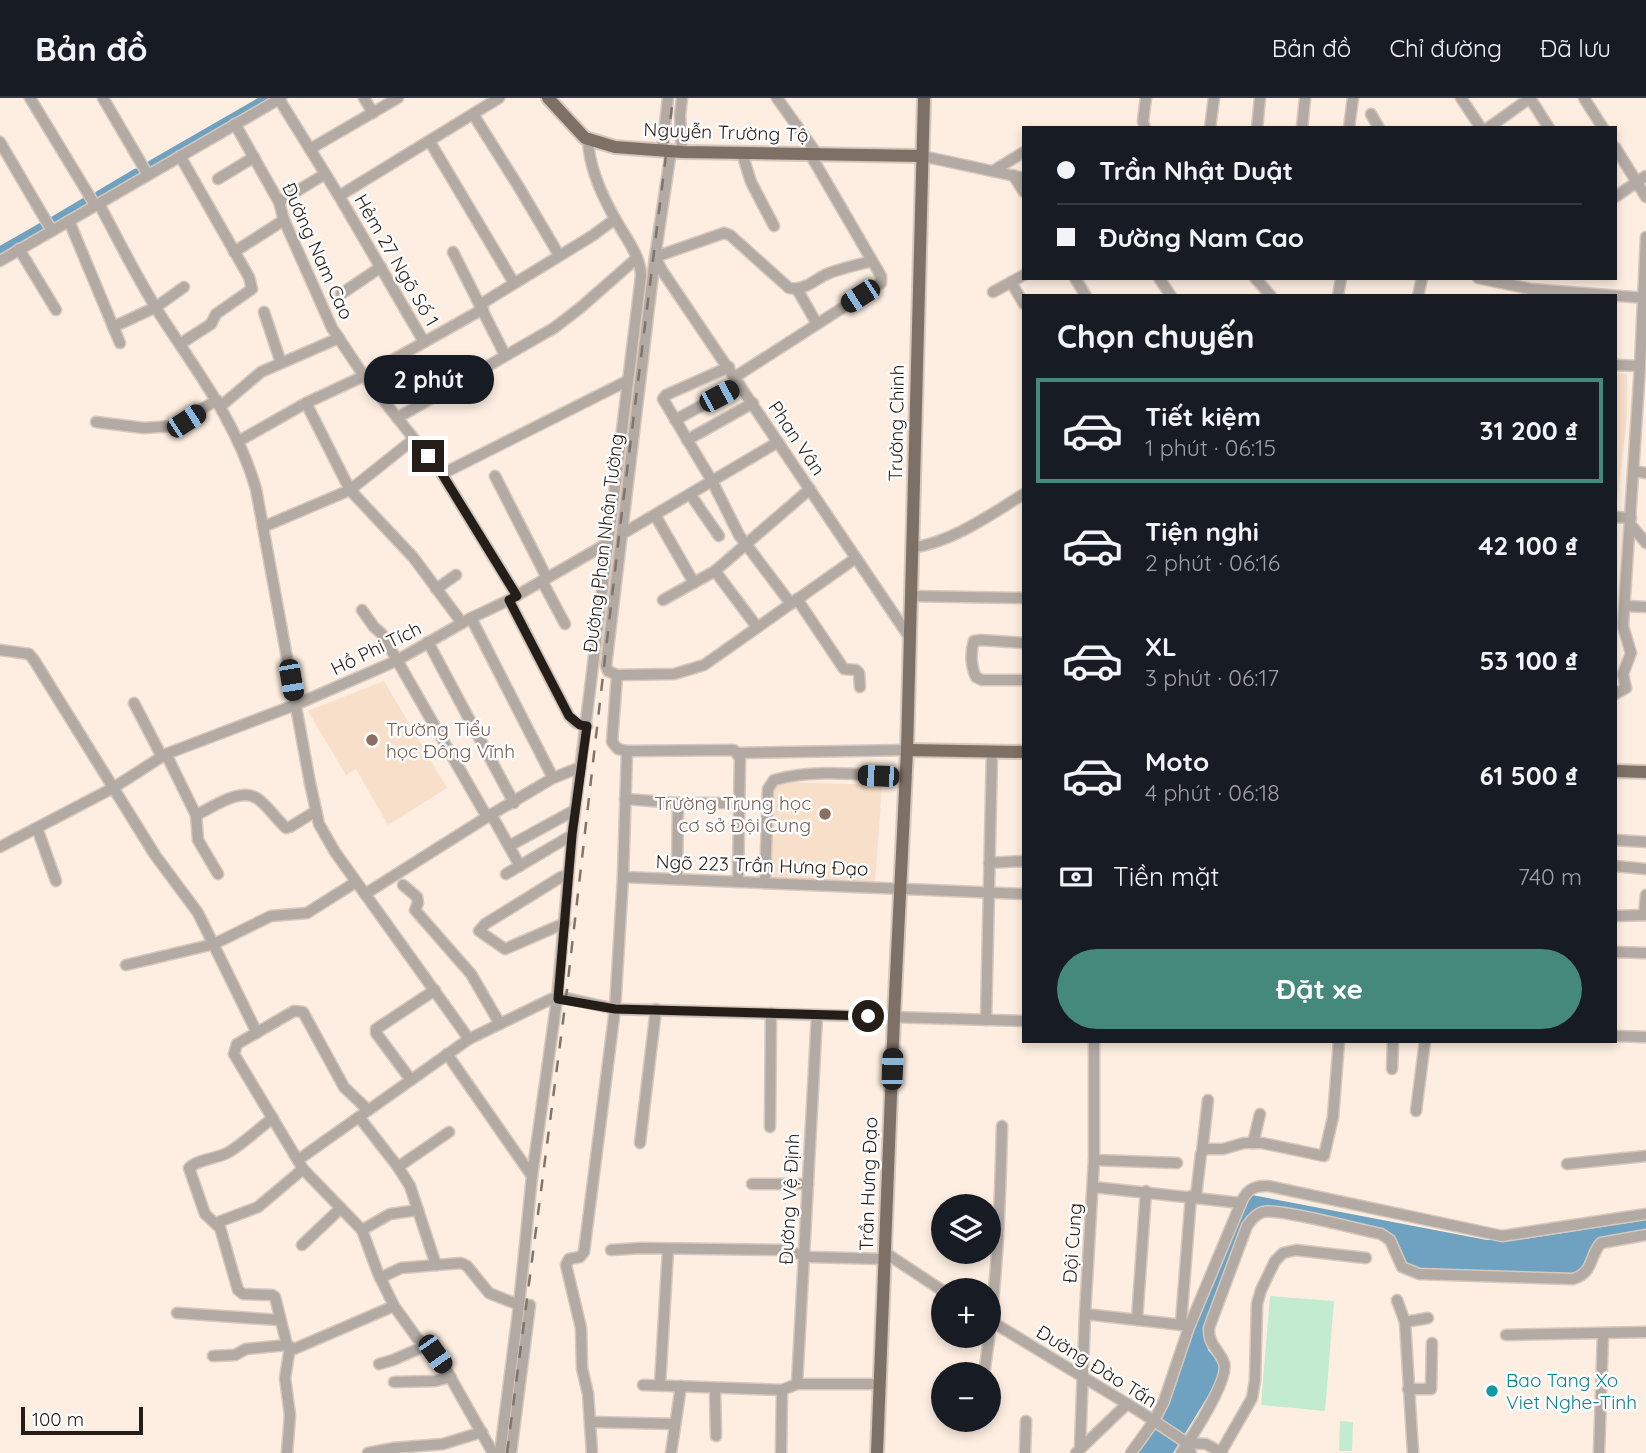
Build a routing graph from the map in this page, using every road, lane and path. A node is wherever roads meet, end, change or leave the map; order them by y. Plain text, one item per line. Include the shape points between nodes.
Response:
1 (30, 98) edge
2 (103, 98) edge
3 (364, 98) edge
4 (398, 98) edge
5 (499, 98) edge
6 (548, 98) edge
7 (668, 98) edge
8 (682, 98) edge
9 (777, 98) edge
10 (925, 98) edge
11 (1146, 98) edge
12 (1214, 98) edge
13 (1260, 98) edge
14 (1305, 98) edge
15 (1353, 98) edge
16 (1461, 98) edge
17 (1530, 98) edge
18 (1584, 98) edge
19 (280, 99) edge
20 (373, 113) junction
21 (472, 114) junction
22 (1371, 114) dead end
23 (236, 124) junction
24 (1144, 126) edge
25 (1210, 126) edge
26 (1257, 126) edge
27 (1302, 126) edge
28 (1349, 126) edge
29 (1378, 126) edge
30 (1480, 126) edge
31 (1491, 126) edge
32 (1548, 126) edge
33 (1602, 126) edge
34 (588, 140) junction
35 (0, 142) edge
36 (430, 142) junction
37 (310, 149) junction
38 (1617, 149) edge
39 (672, 151) junction
40 (742, 153) junction
41 (1022, 153) edge
42 (813, 154) junction
43 (180, 156) junction
44 (922, 156) junction
45 (254, 157) junction
46 (993, 171) junction
47 (326, 174) junction
48 (148, 175) junction
49 (1019, 176) edge
50 (218, 179) dead end
51 (1642, 179) edge
52 (339, 196) junction
53 (1617, 196) edge
54 (1646, 197) edge
55 (279, 202) junction
56 (97, 204) junction
57 (615, 219) junction
58 (284, 220) junction
59 (69, 221) junction
60 (774, 226) dead end
61 (52, 231) junction
62 (1646, 237) edge
63 (19, 250) junction
64 (234, 252) junction
65 (453, 252) dead end
66 (559, 255) junction
67 (655, 257) junction
68 (637, 258) junction
69 (0, 261) edge
70 (872, 261) junction
71 (381, 267) junction
72 (1022, 276) edge
73 (1257, 280) edge
74 (1505, 281) edge
75 (1011, 282) junction
76 (513, 283) junction
77 (184, 287) dead end
78 (797, 289) junction
79 (993, 292) dead end
80 (1530, 292) edge
81 (341, 294) dead end
82 (1269, 294) edge
83 (1568, 294) edge
84 (1617, 297) edge
85 (1645, 298) edge
86 (1022, 301) edge
87 (156, 307) junction
88 (482, 307) junction
89 (56, 310) dead end
90 (264, 312) dead end
91 (817, 324) junction
92 (113, 327) junction
93 (339, 338) junction
94 (424, 342) junction
95 (120, 343) dead end
96 (180, 344) junction
97 (505, 355) junction
98 (281, 363) junction
99 (1617, 365) edge
100 (1640, 366) junction
101 (729, 367) junction
102 (364, 376) junction
103 (627, 381) junction
104 (738, 381) junction
105 (219, 403) junction
106 (306, 403) junction
107 (753, 403) junction
108 (397, 418) junction
109 (675, 420) junction
110 (96, 422) dead end
111 (414, 439) junction
112 (687, 440) junction
113 (239, 441) junction
114 (779, 442) junction
115 (1634, 471) junction
116 (1646, 472) edge
117 (442, 474) junction
118 (495, 476) dead end
119 (712, 481) junction
120 (810, 489) junction
121 (350, 490) junction
122 (690, 494) junction
123 (1022, 495) edge
124 (655, 515) junction
125 (1617, 518) edge
126 (1631, 521) junction
127 (263, 527) junction
128 (622, 534) junction
129 (719, 536) dead end
130 (608, 542) junction
131 (1646, 542) edge
132 (746, 544) junction
133 (912, 548) junction
134 (856, 558) junction
135 (715, 571) junction
136 (456, 575) dead end
137 (544, 579) junction
138 (694, 583) junction
139 (436, 589) junction
140 (911, 596) junction
141 (513, 598) junction
142 (1022, 598) edge
143 (663, 600) dead end
144 (794, 602) junction
145 (1625, 606) junction
146 (1646, 607) edge
147 (362, 610) dead end
148 (467, 621) junction
149 (565, 624) dead end
150 (757, 627) junction
151 (910, 638) junction
152 (428, 642) junction
153 (1022, 642) edge
154 (0, 650) edge
155 (396, 661) junction
156 (617, 675) junction
157 (1022, 680) edge
158 (860, 687) dead end
159 (1617, 693) edge
160 (134, 703) dead end
161 (295, 705) junction
162 (587, 726) junction
163 (907, 750) junction
164 (627, 751) junction
165 (992, 752) junction
166 (1022, 752) edge
167 (738, 753) junction
168 (164, 756) junction
169 (581, 767) junction
170 (1617, 771) edge
171 (1646, 772) edge
172 (905, 777) junction
173 (554, 778) junction
174 (113, 788) junction
175 (625, 799) junction
176 (514, 803) junction
177 (678, 803) junction
178 (739, 803) junction
179 (575, 810) junction
180 (316, 811) junction
181 (196, 815) junction
182 (489, 816) junction
183 (37, 828) junction
184 (572, 835) junction
185 (1617, 840) edge
186 (1646, 842) edge
187 (509, 846) junction
188 (1, 847) edge
189 (1022, 861) edge
190 (989, 863) junction
191 (520, 866) junction
192 (1617, 866) edge
193 (1646, 869) edge
194 (218, 874) dead end
195 (506, 874) dead end
196 (568, 876) junction
197 (623, 877) junction
198 (677, 879) junction
199 (57, 881) dead end
200 (356, 882) junction
201 (738, 882) junction
202 (765, 883) junction
203 (403, 885) dead end
204 (900, 889) junction
205 (989, 892) junction
206 (365, 894) junction
207 (1022, 894) edge
208 (1646, 895) edge
209 (1645, 915) edge
210 (1617, 916) edge
211 (565, 923) junction
212 (214, 944) junction
213 (1617, 952) edge
214 (1645, 953) edge
215 (126, 965) dead end
216 (435, 990) junction
217 (562, 998) junction
218 (615, 1009) junction
219 (656, 1009) junction
220 (771, 1013) junction
221 (817, 1015) junction
222 (894, 1017) junction
223 (986, 1020) junction
224 (1022, 1021) edge
225 (500, 1024) junction
226 (257, 1033) junction
227 (1617, 1036) edge
228 (1646, 1037) edge
229 (469, 1039) junction
230 (1094, 1043) edge
231 (1339, 1043) edge
232 (1393, 1043) edge
233 (1424, 1043) edge
234 (447, 1054) junction
235 (1392, 1069) dead end
236 (411, 1080) junction
237 (1208, 1100) dead end
238 (368, 1110) junction
239 (1416, 1111) dead end
240 (1260, 1114) dead end
241 (359, 1117) junction
242 (273, 1118) junction
243 (1002, 1126) dead end
244 (770, 1127) dead end
245 (449, 1132) dead end
246 (640, 1143) dead end
247 (1253, 1143) junction
248 (1202, 1152) junction
249 (1646, 1156) edge
250 (1094, 1160) junction
251 (1178, 1163) dead end
252 (301, 1164) junction
253 (1567, 1164) dead end
254 (398, 1167) junction
255 (532, 1176) junction
256 (752, 1184) dead end
257 (808, 1184) junction
258 (1093, 1187) junction
259 (1146, 1191) junction
260 (1194, 1196) junction
261 (1241, 1203) junction
262 (341, 1208) junction
263 (418, 1210) junction
264 (1646, 1214) edge
265 (218, 1226) junction
266 (362, 1230) junction
267 (1646, 1235) edge
268 (302, 1245) dead end
269 (611, 1250) dead end
270 (668, 1250) junction
271 (804, 1254) junction
272 (884, 1256) junction
273 (1366, 1258) dead end
274 (436, 1265) junction
275 (380, 1278) junction
276 (995, 1278) edge
277 (931, 1284) edge
278 (1397, 1300) dead end
279 (525, 1305) junction
280 (394, 1306) junction
281 (177, 1313) dead end
282 (1085, 1314) junction
283 (1428, 1318) dead end
284 (281, 1320) junction
285 (1137, 1320) junction
286 (1405, 1322) junction
287 (1001, 1326) edge
288 (1185, 1326) junction
289 (1646, 1332) edge
290 (1603, 1334) junction
291 (1506, 1335) dead end
292 (1432, 1343) dead end
293 (289, 1346) junction
294 (425, 1346) junction
295 (213, 1356) dead end
296 (379, 1364) dead end
297 (451, 1377) junction
298 (1084, 1378) junction
299 (394, 1382) dead end
300 (797, 1384) junction
301 (879, 1384) junction
302 (643, 1385) dead end
303 (660, 1385) junction
304 (681, 1386) junction
305 (715, 1389) junction
306 (1408, 1389) junction
307 (782, 1390) junction
308 (1127, 1404) junction
309 (1026, 1421) dead end
310 (591, 1422) junction
311 (1155, 1423) junction
312 (676, 1424) junction
313 (482, 1432) junction
314 (716, 1436) dead end
315 (1187, 1446) edge
316 (1078, 1450) edge
317 (375, 1452) edge
318 (1222, 1452) edge
319 (287, 1453) edge
320 (493, 1453) edge
321 (500, 1453) edge
322 (511, 1453) edge
323 (592, 1453) edge
324 (671, 1453) edge
325 (781, 1453) edge
326 (877, 1453) edge
327 (1025, 1453) edge
328 (1131, 1453) edge
329 (1181, 1453) edge
330 (1413, 1453) edge
331 (1599, 1453) edge

1 - 56 street
2 - 48 street
3 - 20 street
4 - 20 street
5 - 21 street
6 - 34 main road
7 - 39 street
8 - 39 street
9 - 42 street
10 - 44 main road, Trường Chinh
11 - 24 street
12 - 25 street
13 - 26 street
14 - 27 street
15 - 28 street
16 - 30 street
17 - 31 street
17 - 32 street
18 - 33 street
19 - 23 street
19 - 37 street, Hẻm 27 Ngõ Số 1
20 - 37 street
21 - 36 street
21 - 66 street
22 - 29 street
23 - 43 street
23 - 45 street, Đường Nam Cao
34 - 39 main road, Nguyễn Trường Tộ
34 - 57 street via 588,158
35 - 61 street
36 - 52 street
36 - 76 street
37 - 47 street, Hẻm 27 Ngõ Số 1
38 - 51 street
39 - 40 main road, Nguyễn Trường Tộ
39 - 67 street, Đường Phan Nhân Tường
40 - 42 main road, Nguyễn Trường Tộ
40 - 60 street
41 - 46 street
42 - 44 main road, Nguyễn Trường Tộ
42 - 70 street
43 - 48 street
43 - 64 street
44 - 46 street
44 - 133 main road, Trường Chinh
45 - 50 street
45 - 55 street, Đường Nam Cao
46 - 49 street
47 - 52 street, Hẻm 27 Ngõ Số 1
47 - 55 street
48 - 56 street
51 - 53 street
51 - 54 street
52 - 71 street, Hẻm 27 Ngõ Số 1
55 - 58 street, Đường Nam Cao
56 - 59 street
56 - 87 street
57 - 66 street
57 - 68 street
58 - 64 street
58 - 93 street, Đường Nam Cao
59 - 61 street
59 - 92 street
61 - 63 street
62 - 85 street
63 - 69 street
63 - 89 street
64 - 96 street via 252,291
65 - 88 street
66 - 76 street
67 - 78 street via 724,233 789,288
67 - 101 street, Phan Vân
67 - 128 street, Đường Phan Nhân Tường
68 - 97 street via 554,328
68 - 103 street via 640,276
70 - 78 street
70 - 91 street via 881,283
71 - 81 street
71 - 94 street, Hẻm 27 Ngõ Số 1
72 - 75 street
73 - 82 street
74 - 80 street
75 - 79 street
75 - 86 street
76 - 88 street
77 - 87 street
78 - 91 street
80 - 83 street
84 - 85 street
85 - 100 street
87 - 92 street
87 - 96 street
88 - 94 street
88 - 97 street
90 - 98 street
91 - 104 street
92 - 95 street
93 - 98 street
93 - 102 street, Đường Nam Cao
94 - 102 street
96 - 105 street
97 - 108 street
98 - 105 street
99 - 100 street
100 - 115 street
101 - 104 street, Phan Vân
101 - 109 street via 664,397
102 - 106 street
102 - 108 street, Đường Nam Cao
103 - 117 street
103 - 130 street
104 - 107 street, Phan Vân
104 - 109 street
105 - 110 street via 173,426 144,428
105 - 113 street
106 - 113 street
106 - 121 street
107 - 112 street
107 - 114 street, Phan Vân
108 - 111 street, Đường Nam Cao
109 - 112 street
111 - 117 street, Đường Nam Cao
111 - 121 street
112 - 119 street
113 - 127 street
114 - 119 street
114 - 120 street, Phan Vân
115 - 116 street
115 - 126 street
117 - 141 street, Đường Nam Cao
118 - 137 street
119 - 122 street
119 - 132 street
120 - 132 street
120 - 134 street, Phan Vân
121 - 127 street
121 - 139 street via 413,557
122 - 124 street
122 - 129 street
123 - 133 street via 937,544
124 - 128 street
124 - 138 street
125 - 126 street
126 - 131 street
126 - 145 street
127 - 161 street
128 - 156 street, Đường Phan Nhân Tường via 606,666
130 - 137 street, Hồ Phi Tích
130 - 162 street
132 - 135 street
132 - 144 street
133 - 140 main road, Trường Chinh
134 - 144 street
134 - 151 street, Phan Vân
135 - 138 street
135 - 150 street
136 - 139 street
137 - 141 street, Hồ Phi Tích
137 - 149 street
138 - 143 street
139 - 148 street
140 - 142 street
140 - 151 main road, Trường Chinh
141 - 148 street, Hồ Phi Tích
141 - 162 street, Đường Nam Cao via 569,716
144 - 150 street
144 - 158 street via 844,669 859,673
145 - 146 street
145 - 159 street via 1623,626 1631,653 1623,674 1626,688
147 - 155 street
148 - 152 street, Hồ Phi Tích
148 - 173 street
150 - 156 street via 704,665 685,672
151 - 163 main road, Trường Chinh
152 - 155 street, Hồ Phi Tích
152 - 176 street
153 - 157 street via 981,640 974,641 972,647 976,677
154 - 174 street via 29,654
155 - 161 street, Hồ Phi Tích
155 - 182 street
156 - 164 street, Đường Phan Nhân Tường via 612,741
160 - 168 street
161 - 168 street, Hồ Phi Tích
161 - 180 street
162 - 169 street
163 - 165 main road
163 - 167 street
163 - 172 main road, Trần Hưng Đạo
164 - 167 street
164 - 175 street
165 - 166 main road
165 - 190 street
167 - 178 street
168 - 174 street, Hồ Phi Tích
168 - 181 street
169 - 173 street
169 - 179 street
170 - 171 main road
172 - 202 street via 824,774 775,780 768,789
172 - 204 main road, Trần Hưng Đạo
173 - 176 street
174 - 183 street, Hồ Phi Tích
174 - 212 street
175 - 177 street
175 - 197 street
176 - 182 street
177 - 178 street
177 - 198 street
178 - 201 street
179 - 184 street
179 - 187 street
180 - 181 street via 287,828 254,796 240,795
180 - 200 street via 319,824
181 - 194 street via 198,840
182 - 187 street
182 - 206 street
183 - 188 street, Hồ Phi Tích
183 - 199 street
184 - 191 street
184 - 196 street
185 - 186 street
187 - 191 street
189 - 190 street
190 - 205 street
191 - 195 street
192 - 193 street
196 - 211 street
196 - 211 street via 479,931 505,949
197 - 198 street, Ngõ 223 Trần Hưng Đạo
197 - 218 street
198 - 201 street, Ngõ 223 Trần Hưng Đạo
200 - 206 street
200 - 212 street via 307,913 271,916
201 - 202 street, Ngõ 223 Trần Hưng Đạo
202 - 204 street, Ngõ 223 Trần Hưng Đạo
203 - 225 street via 417,897 415,909 471,975
204 - 205 street, Ngõ 223 Trần Hưng Đạo
204 - 222 main road, Trần Hưng Đạo
205 - 207 street, Ngõ 223 Trần Hưng Đạo
205 - 223 street
206 - 216 street
208 - 209 street
209 - 210 street
211 - 217 street
212 - 215 street
212 - 226 street
213 - 214 street
216 - 229 street
216 - 236 street via 376,1029
217 - 218 street
217 - 225 street
217 - 255 street
218 - 219 street
218 - 310 street via 584,1252 566,1265 581,1328
219 - 220 street
219 - 246 street
220 - 221 street
220 - 244 street
221 - 222 street
221 - 257 street, Đường Vệ Định
222 - 223 street
222 - 272 main road, Trần Hưng Đạo
223 - 224 street
225 - 229 street
226 - 238 street via 294,1011 303,1012 344,1087
226 - 242 street via 237,1044 234,1054
227 - 228 street
229 - 234 street
230 - 250 street, Đội Cung
231 - 247 street via 1332,1123 1324,1156
232 - 235 street
233 - 239 street
234 - 236 street
234 - 255 street
236 - 238 street
237 - 248 street
238 - 241 street
240 - 247 street
241 - 252 street
241 - 254 street
242 - 252 street
242 - 265 street via 232,1150 190,1167 205,1214
243 - 276 street
245 - 254 street
247 - 248 street
248 - 260 street
249 - 253 street
250 - 251 street
250 - 258 street, Đội Cung
252 - 262 street
252 - 265 street via 258,1207 221,1220
254 - 263 street
255 - 279 street
256 - 257 street
257 - 271 street, Đường Vệ Định
258 - 259 street
258 - 282 street, Đội Cung
259 - 260 street
259 - 285 street
260 - 261 street
260 - 288 street
261 - 264 street via 1250,1189 1268,1186 1502,1236
261 - 288 street
262 - 266 street
262 - 268 street
263 - 266 street via 390,1214
263 - 274 street
265 - 284 street via 238,1290 274,1296
266 - 275 street
267 - 315 street via 1601,1243 1589,1269 1573,1279 1419,1275 1402,1267 1390,1240 1381,1234 1262,1212 1247,1226 1210,1324 1210,1343 1223,1360 1225,1374
269 - 270 street
270 - 271 street
270 - 303 street
271 - 272 street
271 - 300 street, Đường Vệ Định
272 - 277 street
272 - 301 main road, Trần Hưng Đạo
273 - 318 street via 1296,1250 1283,1252 1275,1261 1257,1304 1252,1398
274 - 275 street via 401,1268
274 - 279 street via 464,1264 489,1293
275 - 280 street
278 - 286 street
279 - 321 street
279 - 322 street
280 - 293 street via 296,1349
280 - 294 street
281 - 284 street
282 - 285 street
282 - 298 street, Đội Cung
283 - 286 street
284 - 293 street
285 - 288 street
286 - 306 street
287 - 298 street, Đường Đào Tấn
288 - 311 street
289 - 290 street
290 - 291 street
290 - 331 street
292 - 306 street via 1431,1389
293 - 295 street
293 - 319 street
294 - 296 street
294 - 297 street
297 - 299 street
297 - 313 street
298 - 308 street, Đường Đào Tấn
298 - 316 street, Đội Cung
300 - 301 street
300 - 307 street
301 - 326 main road, Trần Hưng Đạo
302 - 303 street
303 - 304 street
304 - 305 street
304 - 312 street
305 - 307 street
305 - 314 street
306 - 330 street
307 - 325 street
308 - 311 street, Đường Đào Tấn
308 - 316 street, Đội Cung
309 - 327 street
310 - 312 street
310 - 323 street
311 - 315 street, Đường Đào Tấn
311 - 328 street
312 - 324 street
313 - 317 street via 443,1444
313 - 320 street
315 - 318 street, Đường Đào Tấn via 1206,1444
315 - 329 street

